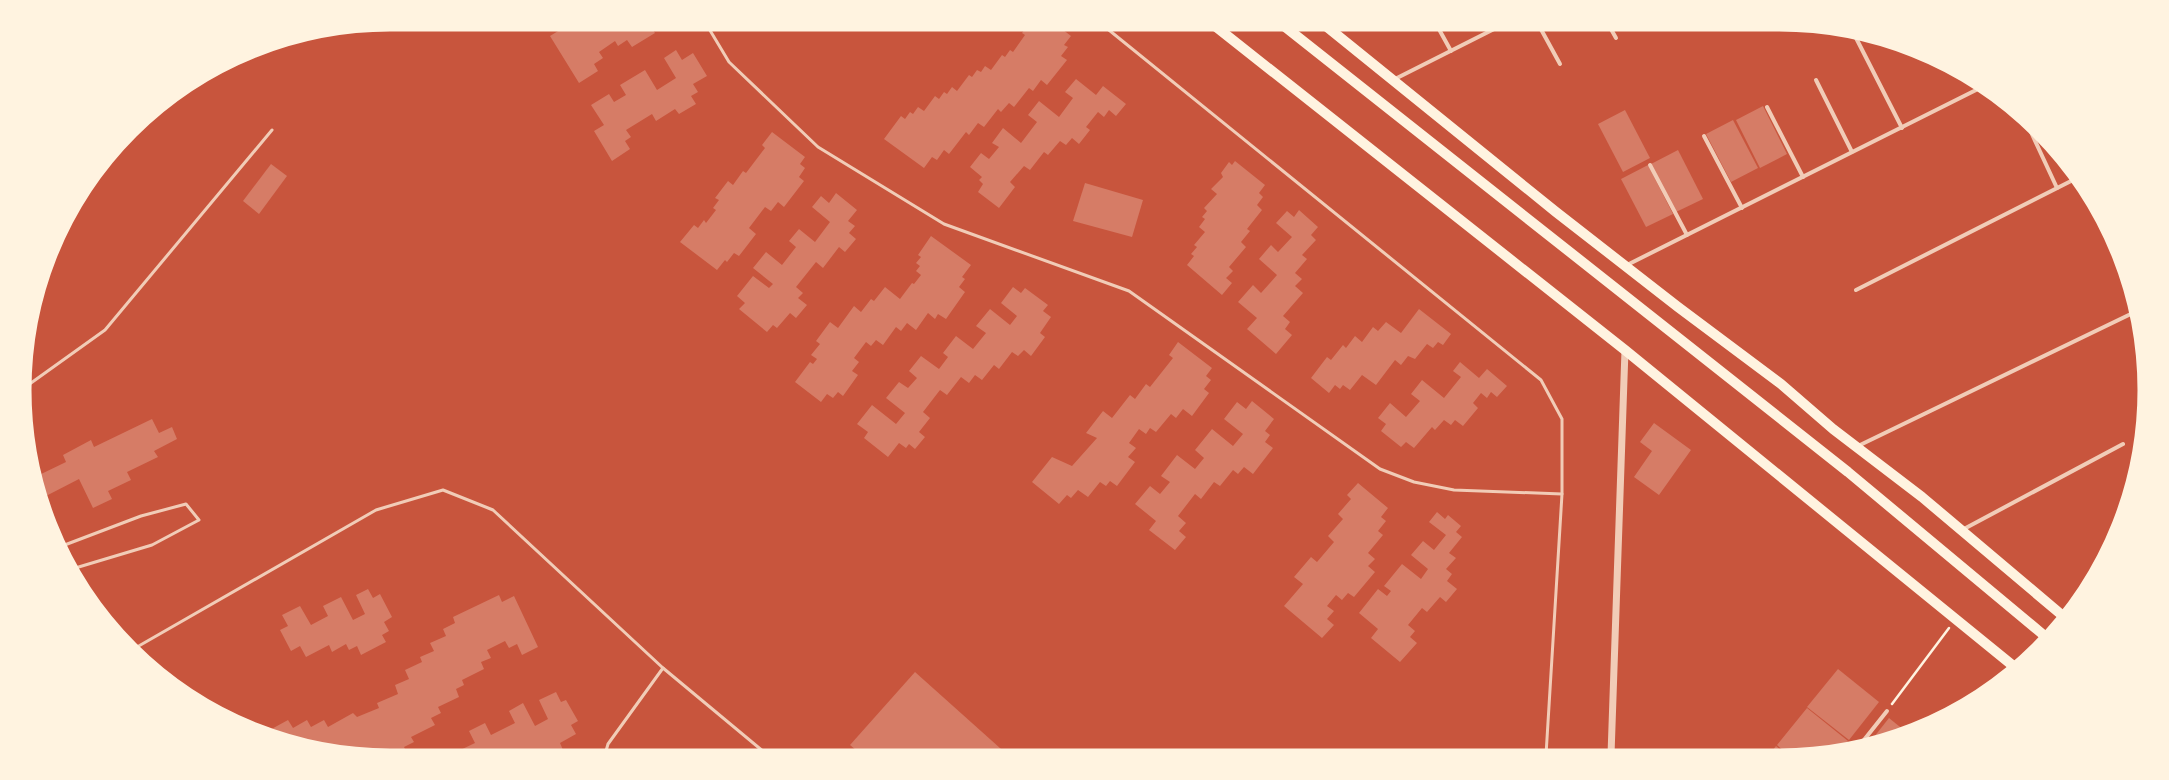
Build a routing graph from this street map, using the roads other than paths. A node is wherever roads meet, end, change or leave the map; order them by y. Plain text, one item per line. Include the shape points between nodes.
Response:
1 (710, 29) edge
2 (1108, 29) edge
3 (1219, 29) edge
4 (1288, 29) edge
5 (1330, 29) edge
6 (1439, 29) edge
7 (1489, 29) edge
8 (1541, 29) edge
9 (1611, 29) edge
10 (1616, 38) dead end
11 (1857, 38) edge
12 (1451, 51) junction
13 (1560, 64) dead end
14 (1393, 80) junction
15 (1816, 80) dead end
16 (1978, 89) edge
17 (1767, 107) dead end
18 (1902, 128) junction
19 (272, 130) dead end
20 (2030, 132) edge
21 (1704, 136) dead end
22 (1852, 152) junction
23 (1650, 165) dead end
24 (1802, 177) junction
25 (2073, 180) edge
26 (2057, 188) junction
27 (1742, 208) junction
28 (1687, 235) junction
29 (1625, 266) junction
30 (1856, 290) dead end
31 (2132, 314) edge
32 (1625, 350) junction
33 (29, 384) edge
34 (2123, 444) dead end
35 (1856, 447) junction
36 (1562, 494) junction
37 (1962, 530) junction
38 (64, 545) edge
39 (76, 568) edge
40 (2061, 615) edge
41 (2043, 635) edge
42 (137, 647) edge
43 (2012, 665) edge
44 (663, 668) junction
45 (1887, 711) road end
46 (1863, 741) edge
47 (606, 751) edge
48 (763, 751) edge
49 (1546, 751) edge
50 (1611, 751) edge

1 - 36 lane via 729,62 818,147 944,224 1129,291 1380,469 1414,482 1454,490
2 - 36 lane via 1541,380 1562,419
3 - 32 main road
4 - 41 main road via 1848,472
5 - 14 main road
6 - 12 street
7 - 12 street
8 - 13 street
9 - 10 street
11 - 18 street
12 - 14 street
14 - 29 main road
15 - 22 street
16 - 18 street
17 - 24 street
18 - 22 street
19 - 33 lane via 105,330
20 - 26 street
21 - 27 street
22 - 24 street
23 - 28 street
24 - 27 street
25 - 26 street
26 - 30 street
27 - 28 street
28 - 29 street
29 - 35 main road via 1781,384
31 - 35 street
32 - 43 main road
32 - 50 street
34 - 37 street
35 - 37 main road
36 - 49 lane
37 - 40 main road
38 - 39 lane via 141,516 186,504 199,520 152,545
42 - 44 lane via 376,510 443,490 493,510
44 - 47 lane via 608,744
44 - 48 lane
45 - 46 street

